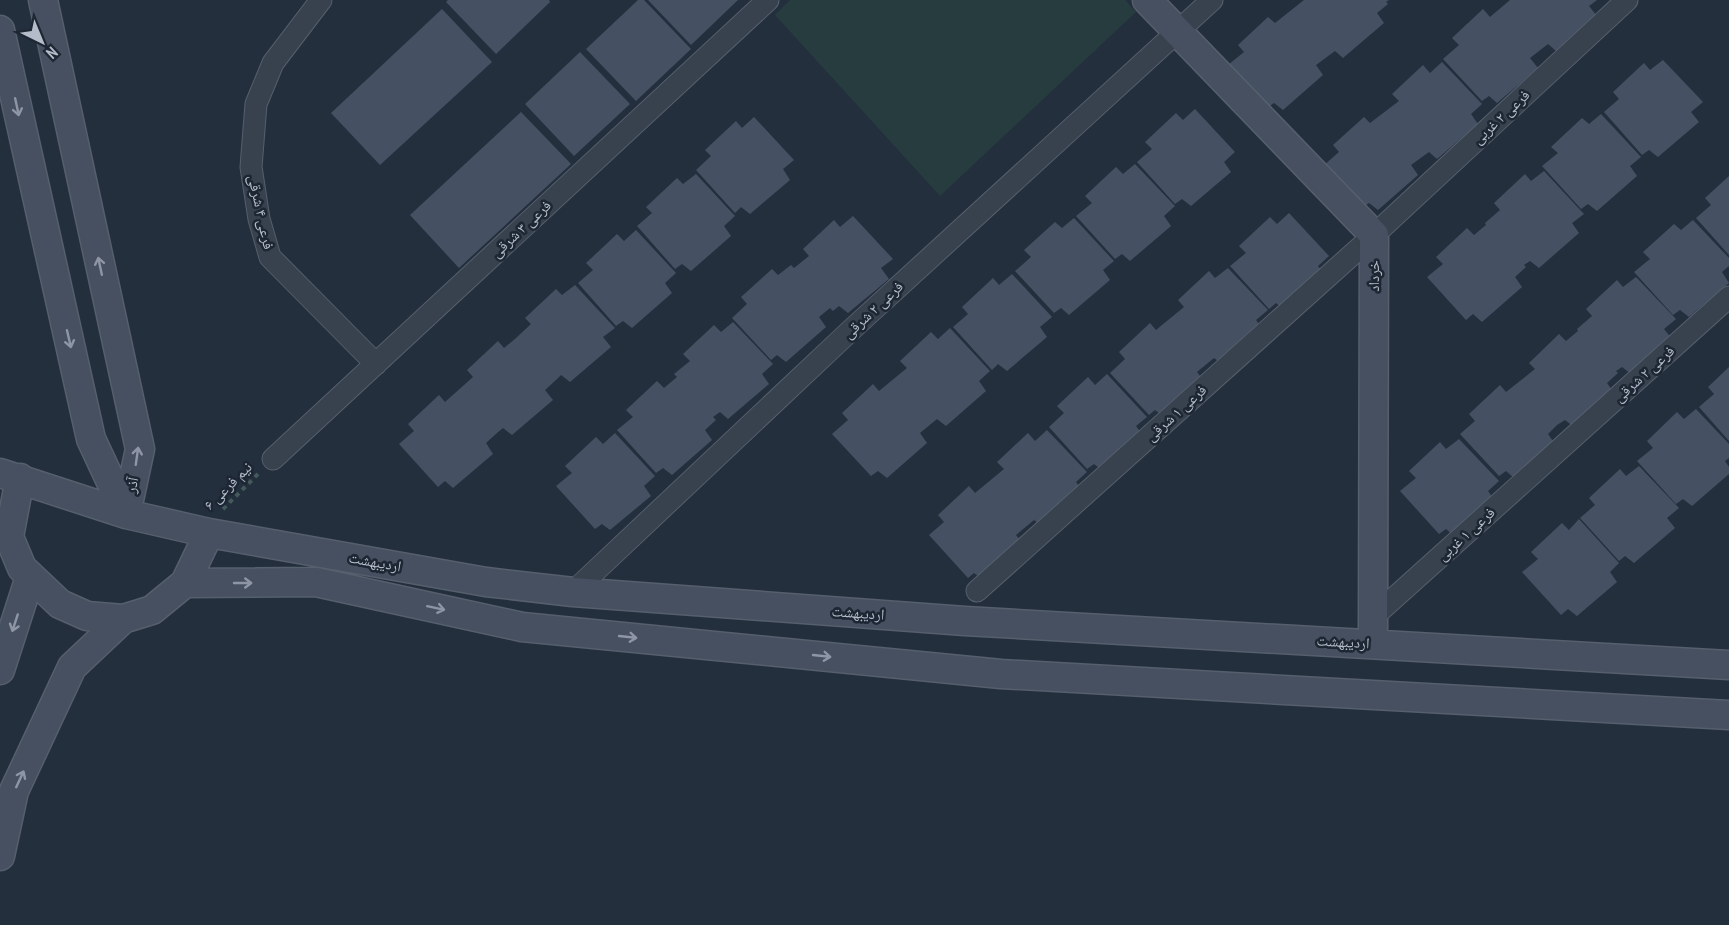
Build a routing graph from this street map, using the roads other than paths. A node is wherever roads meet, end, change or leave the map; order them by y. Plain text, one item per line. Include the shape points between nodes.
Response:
1 (43, 0) edge
2 (321, 0) edge
3 (768, 0) edge
4 (1147, 0) edge
5 (1212, 0) edge
6 (1627, 0) edge
7 (0, 30) edge
8 (1177, 33) junction
9 (1374, 235) junction
10 (1729, 297) edge
11 (376, 364) junction
12 (1559, 451) joint
13 (273, 459) road end
14 (10, 476) edge
15 (126, 514) junction
16 (205, 532) junction
17 (0, 548) edge
18 (26, 573) junction
19 (185, 583) junction
20 (977, 591) dead end
21 (573, 592) junction
22 (123, 619) junction
23 (1373, 630) junction
24 (1729, 665) edge
25 (0, 670) edge
26 (1729, 715) edge
27 (0, 856) edge

15 -> 1 street, آذر via 140,449
2 - 11 street, فرعی ۴ شرقی via 273,63 256,104 251,167 270,257
3 - 11 street, فرعی ۳ شرقی
4 - 8 street
5 - 8 street, فرعی ۲ شرقی
6 - 9 street, فرعی ۲ غربی
7 -> 15 street, آذر via 91,439
8 - 9 street
8 - 21 street, فرعی ۲ شرقی via 850,330
9 - 20 street, فرعی ۱ شرقی
9 - 23 street, خرداد
10 - 12 street, فرعی ۲ شرقی
11 - 13 street, فرعی ۳ شرقی
12 - 23 street, فرعی ۱ غربی
14 - 15 street, اردیبهشت
14 - 18 street via 9,537
15 - 16 street, اردیبهشت
16 - 19 street
16 - 21 street, اردیبهشت via 486,582
17 - 18 street
18 - 22 street via 60,604 87,616
18 -> 25 street
19 - 22 street via 152,610
19 -> 26 street via 316,582 522,627 1001,674
21 - 23 street, اردیبهشت via 965,621
27 -> 22 street via 14,791 72,667
23 - 24 street, اردیبهشت

